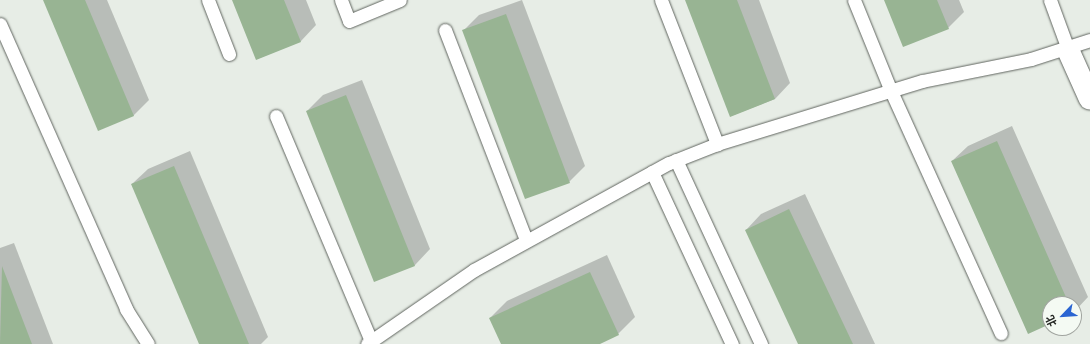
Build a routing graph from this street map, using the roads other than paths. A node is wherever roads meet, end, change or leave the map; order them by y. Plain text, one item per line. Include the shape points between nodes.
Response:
1 (208, 0) edge
2 (341, 0) edge
3 (400, 0) edge
4 (661, 0) edge
5 (854, 0) edge
6 (1050, 0) edge
7 (0, 24) edge
8 (445, 30) dead end
9 (1090, 40) edge
10 (1068, 50) junction
11 (229, 54) dead end
12 (891, 91) junction
13 (1090, 99) edge
14 (276, 116) dead end
15 (718, 144) junction
16 (676, 160) junction
17 (652, 172) junction
18 (526, 240) junction
19 (1001, 333) dead end
20 (369, 342) edge
21 (148, 344) edge
22 (732, 344) edge
23 (761, 344) edge

1 - 11 lane
2 - 3 lane via 349,21
4 - 15 lane
5 - 12 lane
6 - 10 lane
7 - 21 lane via 126,309
8 - 18 lane
9 - 10 lane
10 - 12 lane
10 - 13 street
12 - 15 lane
12 - 19 lane
14 - 20 lane
15 - 16 lane
16 - 17 lane
16 - 23 lane
17 - 18 lane
17 - 22 lane
18 - 20 lane via 474,270

